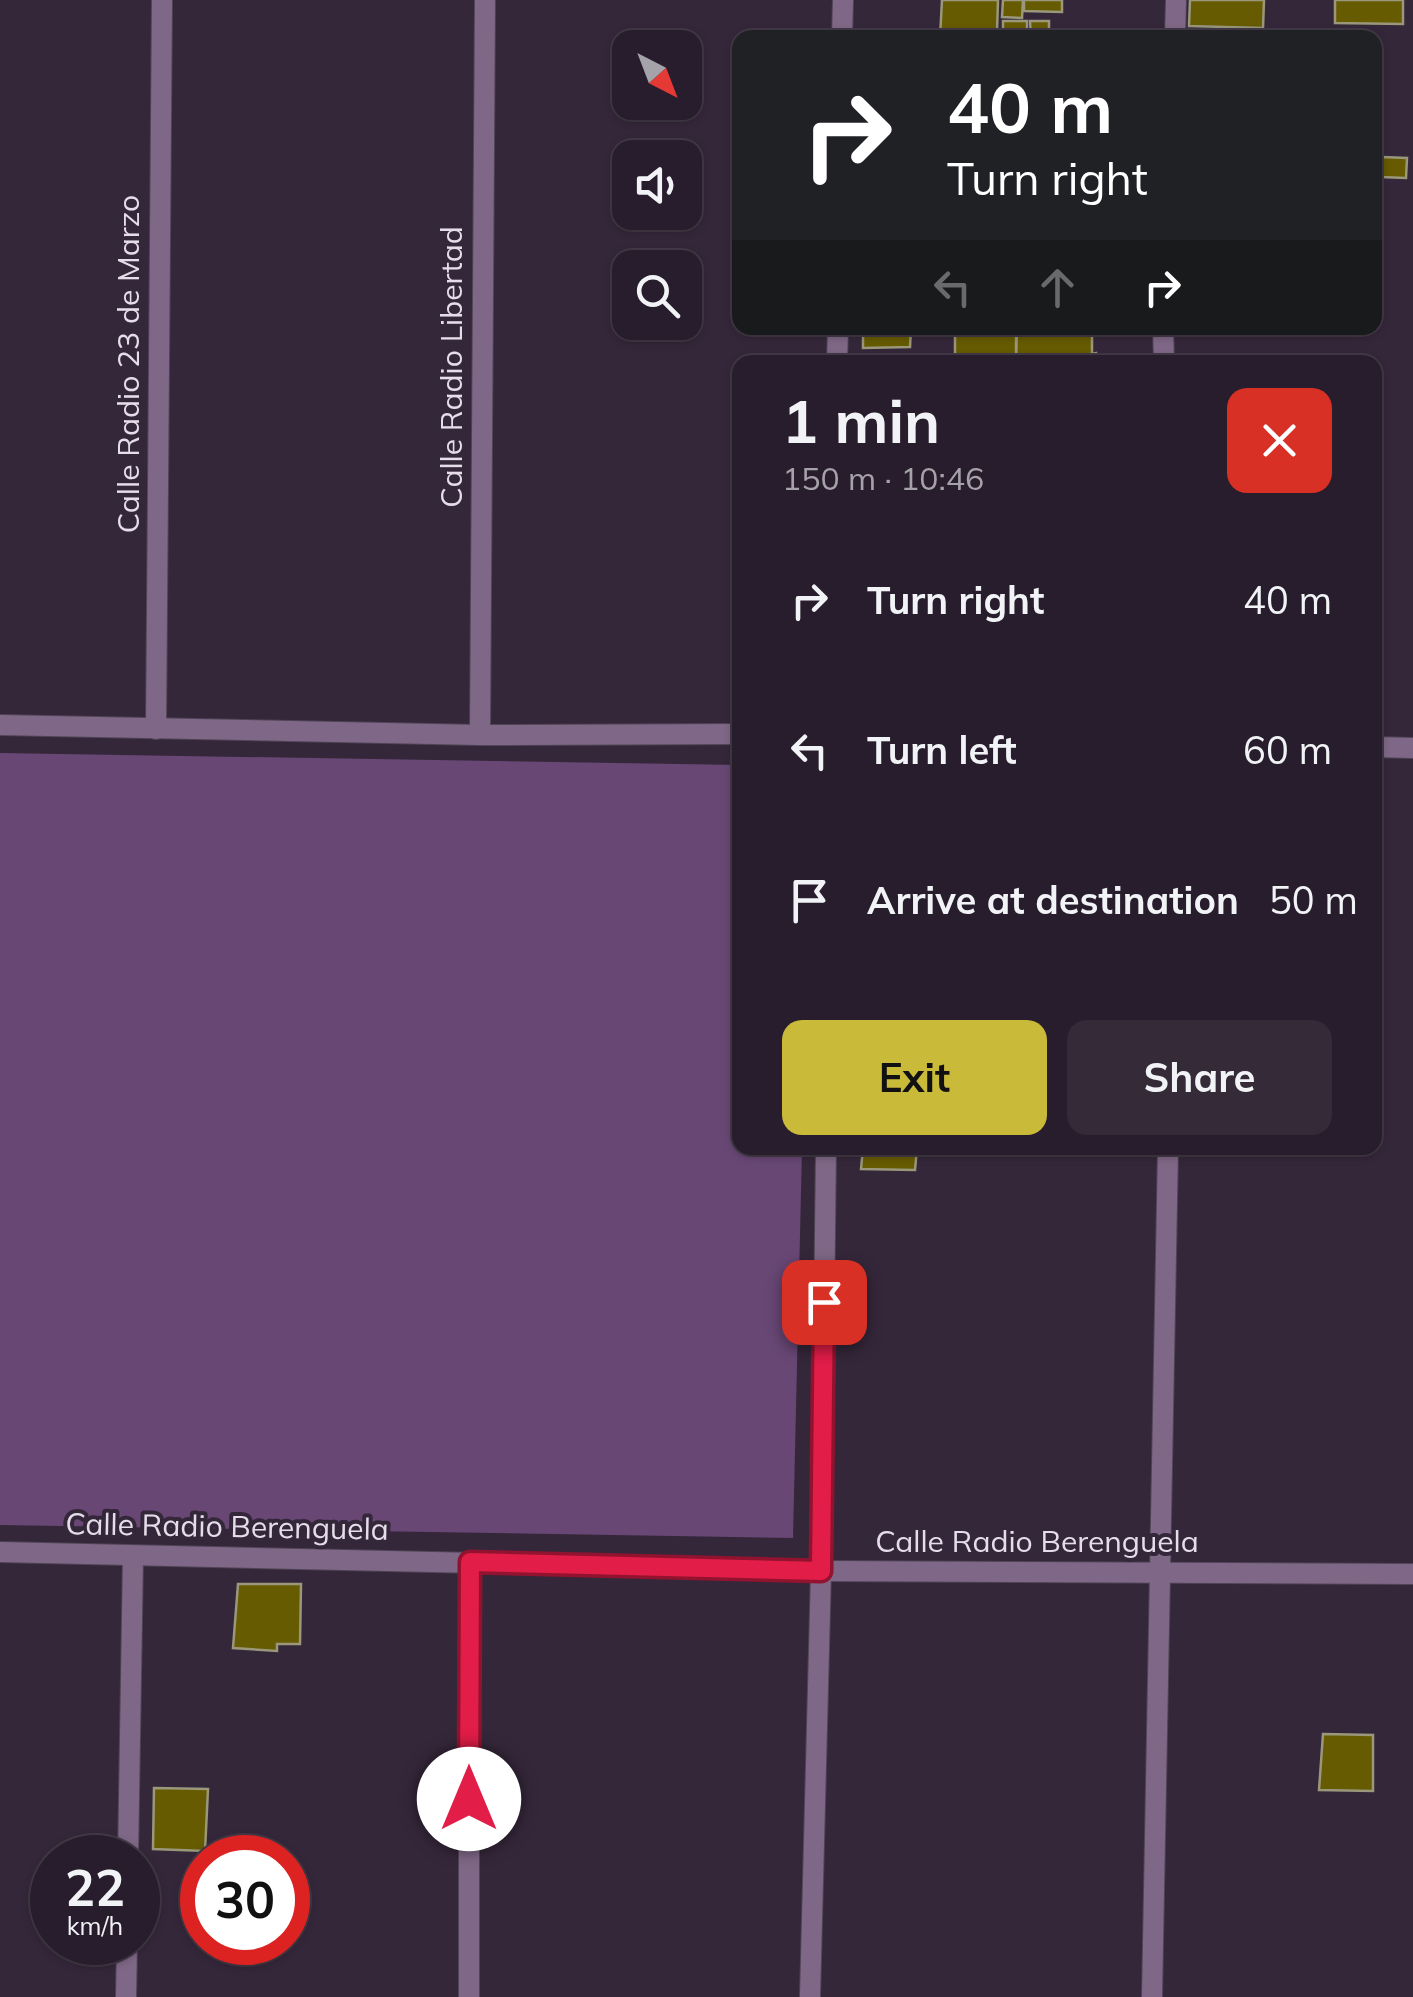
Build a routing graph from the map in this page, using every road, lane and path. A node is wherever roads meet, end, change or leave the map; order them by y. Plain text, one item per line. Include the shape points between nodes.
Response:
1 (162, 0) edge
2 (484, 0) edge
3 (843, 0) edge
4 (1176, 0) edge
5 (842, 30) edge
6 (1174, 30) edge
7 (0, 725) edge
8 (156, 729) junction
9 (732, 734) edge
10 (480, 735) junction
11 (1382, 746) edge
12 (1413, 748) edge
13 (826, 1155) edge
14 (1168, 1155) edge
15 (0, 1552) edge
16 (133, 1557) junction
17 (470, 1562) junction
18 (821, 1571) junction
19 (1158, 1573) junction
20 (1413, 1574) edge
21 (128, 1835) edge
22 (127, 1965) edge
23 (126, 1997) edge
24 (469, 1997) edge
25 (810, 1997) edge
26 (1152, 1997) edge

1 - 8 street, Calle Radio 23 de Marzo
2 - 10 street, Calle Radio Libertad
3 - 5 street
4 - 6 street
7 - 8 street
8 - 10 street
9 - 10 street
11 - 12 street
13 - 18 street
14 - 19 street
15 - 16 street, Calle Radio Berenguela
16 - 17 street, Calle Radio Berenguela
16 - 21 street
17 - 18 street, Calle Radio Berenguela
17 - 24 street
18 - 19 street, Calle Radio Berenguela
18 - 25 street
19 - 20 street, Calle Radio Berenguela
19 - 26 street
22 - 23 street

